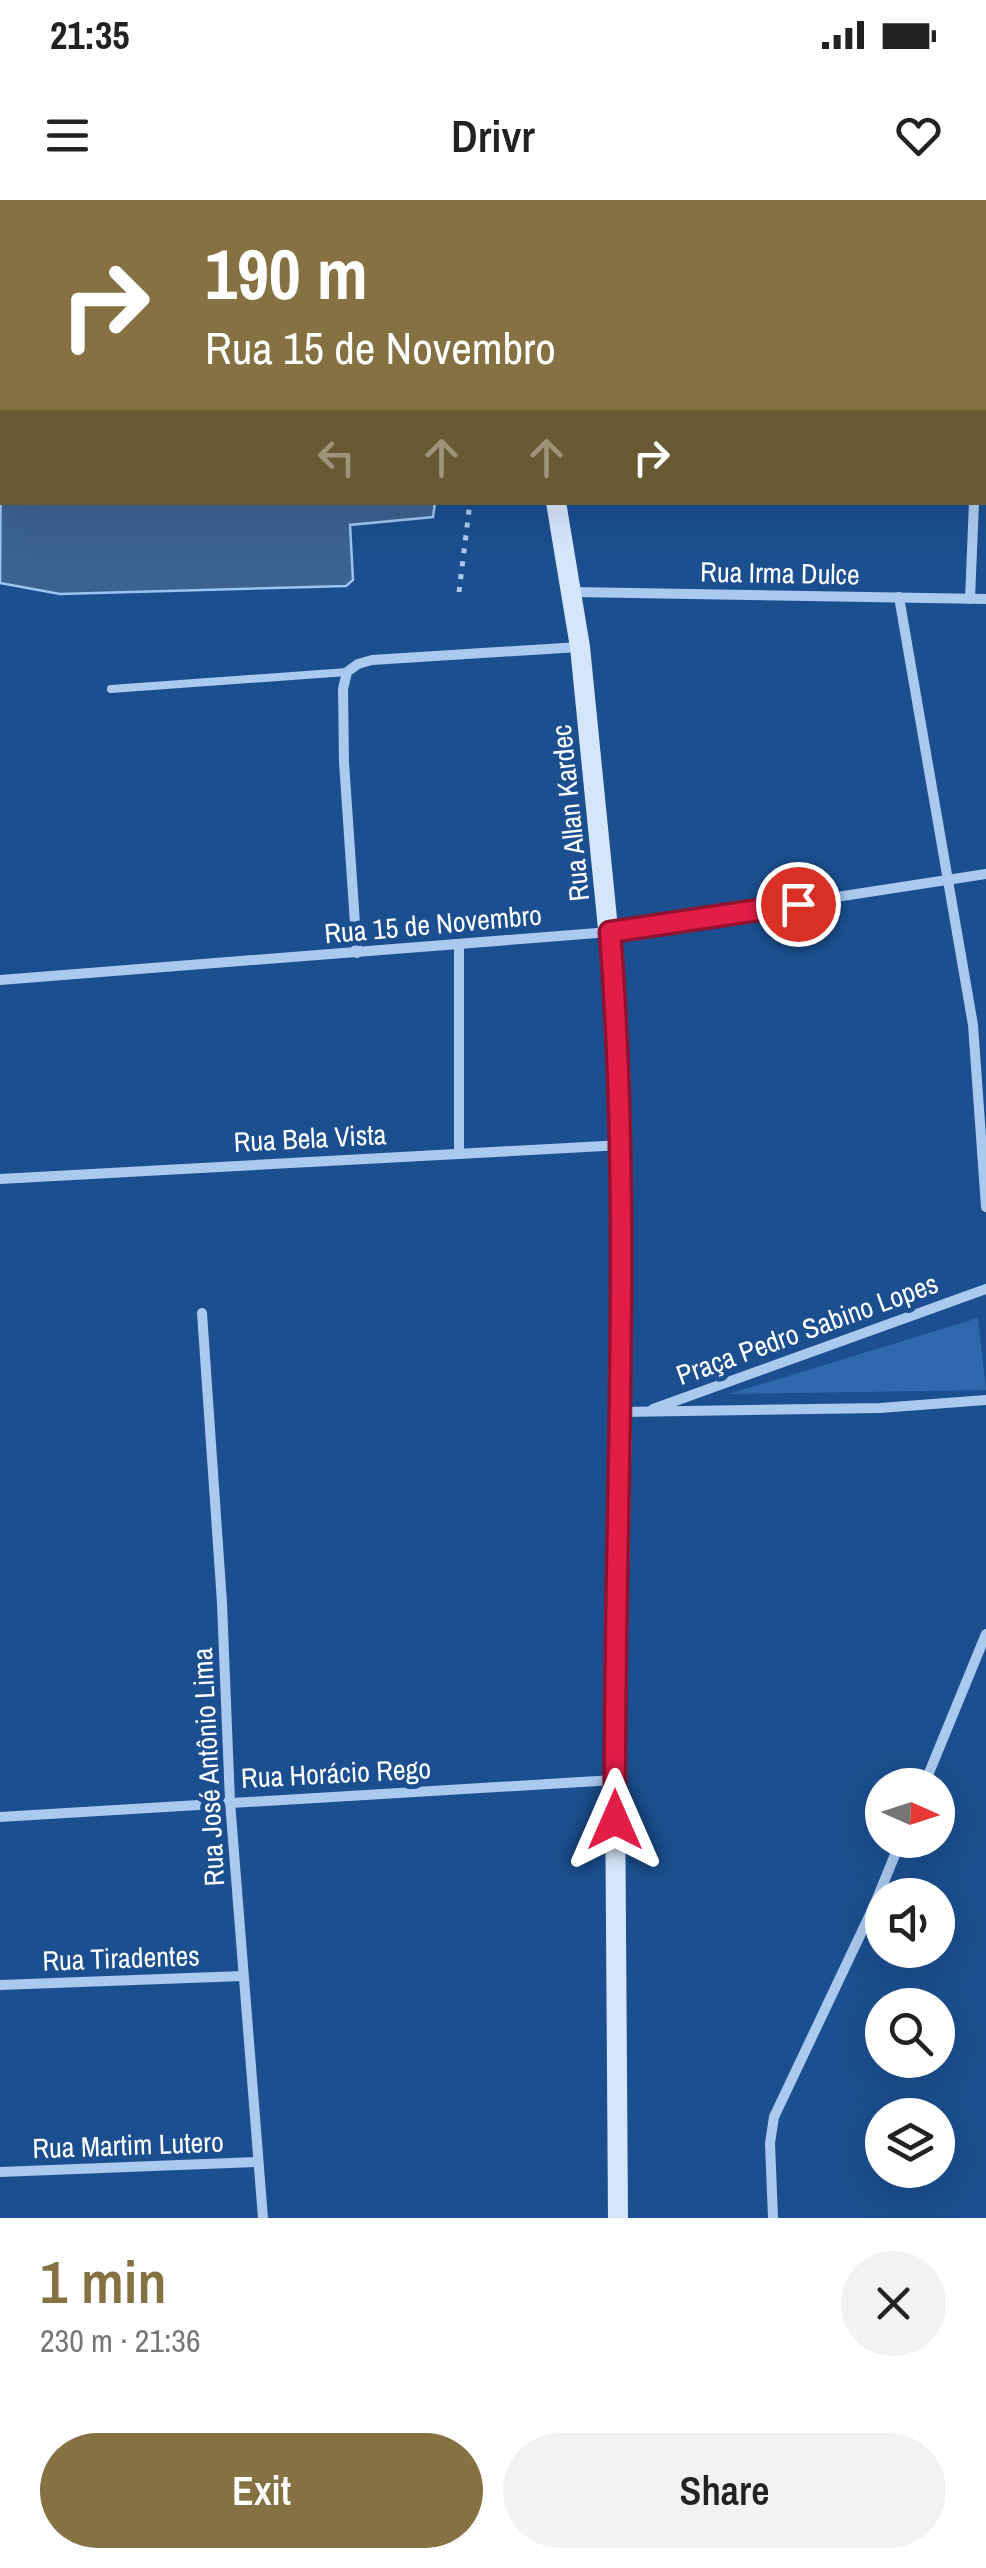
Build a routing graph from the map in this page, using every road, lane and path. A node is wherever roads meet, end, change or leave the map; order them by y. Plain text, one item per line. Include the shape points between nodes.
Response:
1 (470, 505) edge
2 (557, 505) edge
3 (974, 505) edge
4 (459, 592) dead end
5 (573, 592) junction
6 (899, 597) junction
7 (970, 599) junction
8 (986, 599) edge
9 (580, 647) junction
10 (346, 672) junction
11 (111, 689) dead end
12 (986, 874) edge
13 (948, 881) junction
14 (610, 932) junction
15 (459, 944) junction
16 (357, 953) junction
17 (0, 980) edge
18 (622, 1145) junction
19 (459, 1152) junction
20 (0, 1179) edge
21 (986, 1207) edge
22 (986, 1289) edge
23 (202, 1312) dead end
24 (986, 1400) edge
25 (622, 1412) junction
26 (644, 1413) junction
27 (986, 1634) edge
28 (931, 1768) edge
29 (615, 1780) junction
30 (230, 1802) junction
31 (0, 1818) edge
32 (894, 1858) edge
33 (243, 1976) junction
34 (0, 1985) edge
35 (257, 2162) junction
36 (0, 2172) edge
37 (264, 2218) edge
38 (618, 2218) edge
39 (773, 2218) edge

1 - 4 path
2 - 5 main road, Rua Allan Kardec
3 - 7 street
5 - 6 street, Rua Irma Dulce
5 - 9 main road, Rua Allan Kardec
6 - 7 street, Rua Irma Dulce
6 - 13 street
7 - 8 street, Rua Irma Dulce
9 - 10 street via 372,660
9 - 14 main road, Rua Allan Kardec
10 - 11 lane
10 - 16 street via 344,762
12 - 13 street, Rua 15 de Novembro
13 - 14 street, Rua 15 de Novembro
13 - 21 street via 973,1025
14 - 15 street, Rua 15 de Novembro
14 - 18 main road, Rua Allan Kardec
15 - 16 street, Rua 15 de Novembro
15 - 19 street
16 - 17 street, Rua 15 de Novembro
18 - 19 street, Rua Bela Vista
18 - 25 main road, Rua Allan Kardec
19 - 20 street, Rua Bela Vista
22 - 26 street, Praça Pedro Sabino Lopes
23 - 30 street, Rua José Antônio Lima
24 - 26 street
25 - 26 street
25 - 29 main road, Rua Allan Kardec
27 - 28 street
29 - 30 street, Rua Horácio Rego
29 - 38 main road, Rua Allan Kardec
30 - 31 street, Rua Horácio Rego
30 - 33 street, Rua José Antônio Lima
32 - 39 street via 774,2118
33 - 34 street, Rua Tiradentes
33 - 35 street, Rua José Antônio Lima
35 - 36 street, Rua Martim Lutero
35 - 37 street, Rua José Antônio Lima

